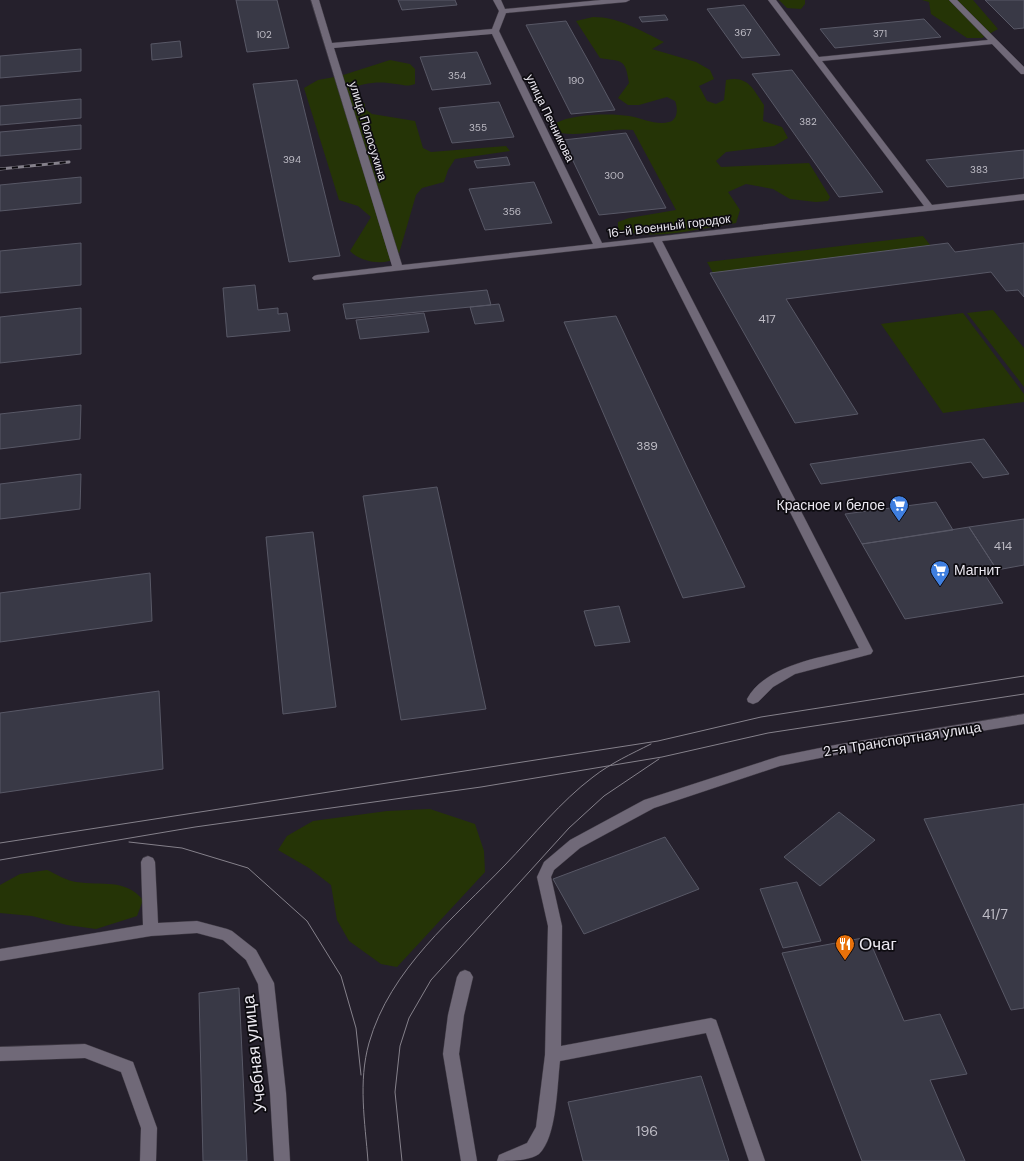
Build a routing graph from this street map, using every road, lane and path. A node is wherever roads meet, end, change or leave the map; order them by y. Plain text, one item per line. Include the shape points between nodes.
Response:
1 (315, 0) edge
2 (497, 0) edge
3 (626, 0) edge
4 (772, 0) edge
5 (953, 0) edge
6 (503, 11) junction
7 (494, 31) junction
8 (994, 42) junction
9 (329, 46) junction
10 (818, 59) junction
11 (1024, 72) edge
12 (1024, 197) edge
13 (930, 208) junction
14 (656, 239) junction
15 (599, 246) junction
16 (398, 269) junction
17 (317, 278) dead end
18 (753, 699) dead end
19 (1024, 719) edge
20 (148, 862) dead end
21 (151, 930) junction
22 (0, 955) edge
23 (465, 977) dead end
24 (0, 1054) edge
25 (553, 1056) junction
26 (148, 1161) edge
27 (282, 1161) edge
28 (469, 1161) edge
29 (505, 1161) edge
30 (758, 1161) edge

1 - 9 street, улица Полосухина
2 - 6 street
3 - 6 street
4 - 10 street
5 - 8 street
6 - 7 street
7 - 9 street
7 - 15 street, улица Печникова
8 - 10 street
8 - 11 street
9 - 16 street, улица Полосухина
10 - 13 street
12 - 13 street, 16-й Военный городок
13 - 14 street, 16-й Военный городок
14 - 15 street, 16-й Военный городок
14 - 18 street via 867,651 791,670 768,684
15 - 16 street, 16-й Военный городок
16 - 17 street, 16-й Военный городок
19 - 25 street, 2-я Транспортная улица via 780,761 649,804 575,844 549,866 544,878 555,926
20 - 21 street
21 - 22 street
21 - 27 street, Учебная улица via 197,928 227,935 251,955 266,983 278,1093
23 - 28 street via 456,1015 451,1054
24 - 26 street via 85,1052 127,1067 148,1128
25 - 29 street, 2-я Транспортная улица via 544,1129 533,1149
25 - 30 street via 711,1025

